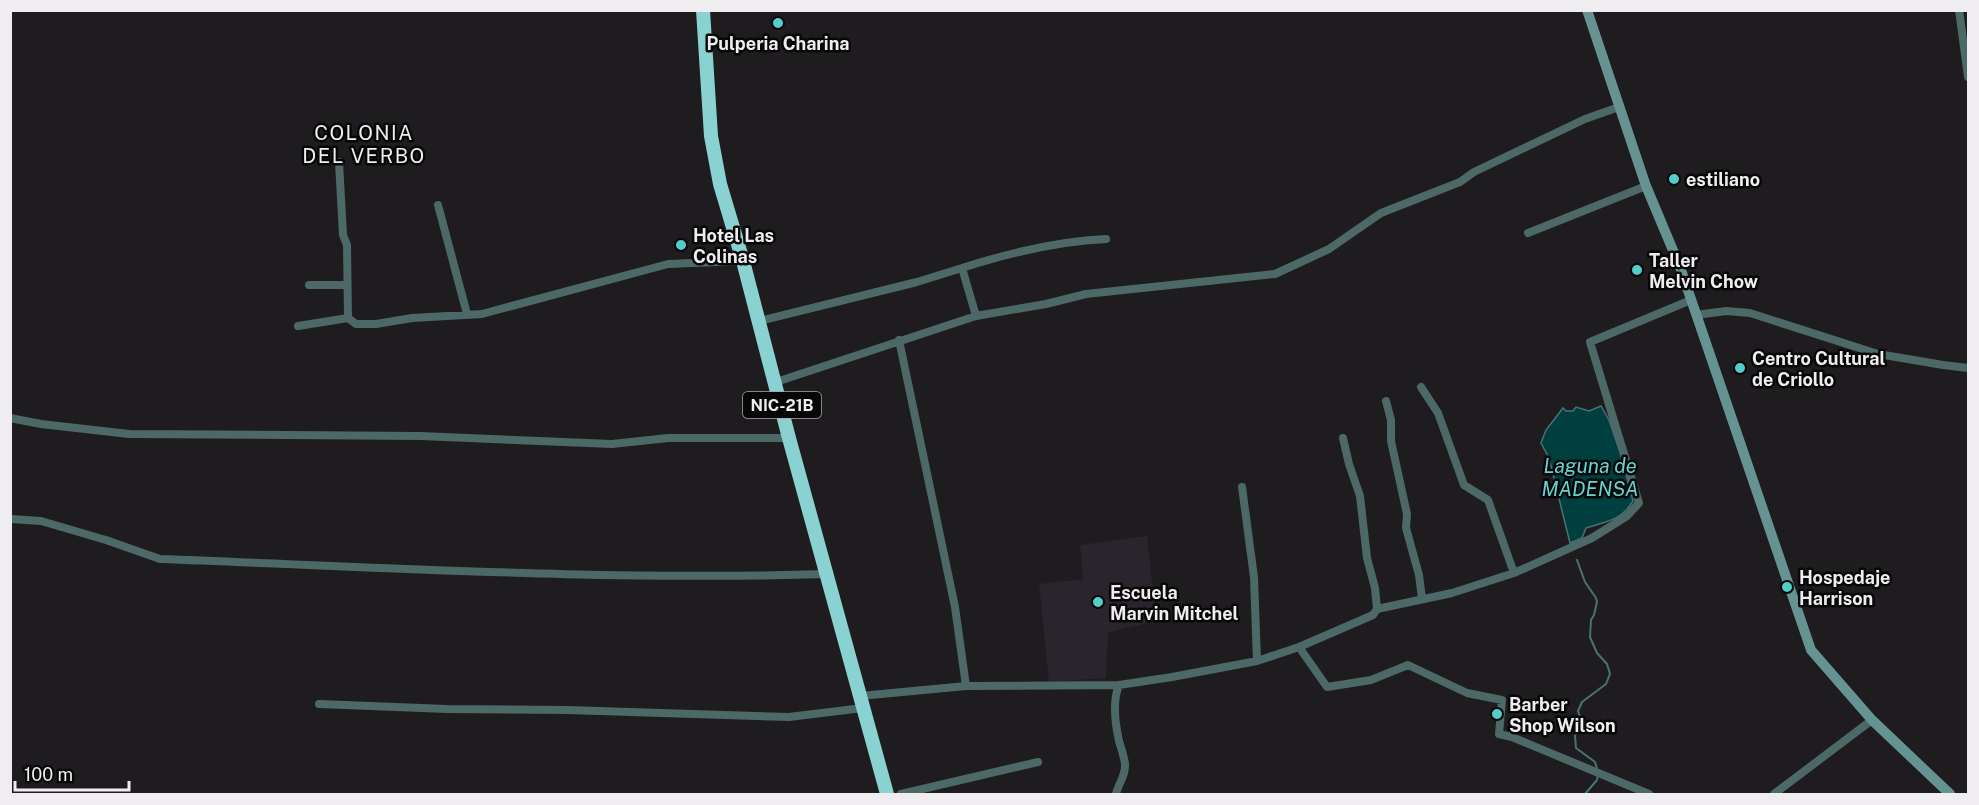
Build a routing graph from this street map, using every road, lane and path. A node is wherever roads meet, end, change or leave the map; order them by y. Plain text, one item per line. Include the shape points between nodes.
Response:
1 (703, 10) edge
2 (1587, 10) edge
3 (1959, 10) edge
4 (1968, 77) edge
5 (1618, 107) junction
6 (339, 162) dead end
7 (1646, 186) junction
8 (438, 205) dead end
9 (1528, 233) dead end
10 (1106, 239) dead end
11 (743, 261) junction
12 (962, 268) junction
13 (309, 285) dead end
14 (346, 285) junction
15 (1691, 300) junction
16 (467, 314) junction
17 (1696, 315) junction
18 (976, 316) junction
19 (348, 318) junction
20 (759, 321) junction
21 (298, 326) dead end
22 (899, 340) junction
23 (1968, 368) edge
24 (776, 382) junction
25 (1421, 387) dead end
26 (1386, 402) dead end
27 (10, 418) edge
28 (789, 438) junction
29 (1343, 438) dead end
30 (1242, 487) dead end
31 (10, 519) edge
32 (1514, 573) junction
33 (827, 574) junction
34 (1422, 599) junction
35 (1377, 609) junction
36 (1299, 647) junction
37 (1257, 661) junction
38 (1119, 685) junction
39 (966, 686) junction
40 (861, 702) junction
41 (320, 704) dead end
42 (1872, 720) junction
43 (1038, 762) dead end
44 (887, 795) edge
45 (901, 795) edge
46 (1116, 795) edge
47 (1648, 795) edge
48 (1774, 795) edge
49 (1950, 795) edge

1 - 11 highway, NIC-21B via 711,136 720,184
2 - 5 street
3 - 4 street
5 - 7 street
5 - 18 street via 1575,124 1460,182 1381,213 1329,249 1275,274 1086,294
6 - 14 street via 343,235 347,245
7 - 9 street
7 - 15 street
8 - 16 street
10 - 12 street via 1075,240
11 - 16 street via 668,264 482,314
11 - 20 highway, NIC-21B
12 - 18 street
12 - 20 street
13 - 14 street
14 - 19 street
15 - 17 street
15 - 32 street via 1590,342 1640,503 1628,516 1592,538
16 - 19 street via 376,324 356,324
17 - 23 street via 1726,311 1750,314 1878,354
17 - 42 street via 1811,650
18 - 22 street
19 - 21 street
20 - 24 highway, NIC-21B
22 - 24 street
22 - 39 street via 955,607
24 - 28 highway, NIC-21B
25 - 32 street via 1438,413 1464,486 1488,500
26 - 34 street
27 - 28 street via 129,434 420,436 612,444 668,438
28 - 33 highway, NIC-21B
29 - 35 street via 1360,496
30 - 37 street via 1254,577
31 - 33 street via 41,521 160,559 600,575
32 - 34 street via 1452,594
33 - 40 highway, NIC-21B
34 - 35 street
35 - 36 street via 1373,615
36 - 37 street
36 - 47 street via 1328,687 1371,680 1408,665 1467,693 1502,700 1499,734
37 - 38 street
38 - 39 street
38 - 46 street via 1114,703 1125,764
39 - 40 street
40 - 41 street via 789,717
40 - 44 highway, NIC-21B
42 - 48 street
42 - 49 street
43 - 45 street

